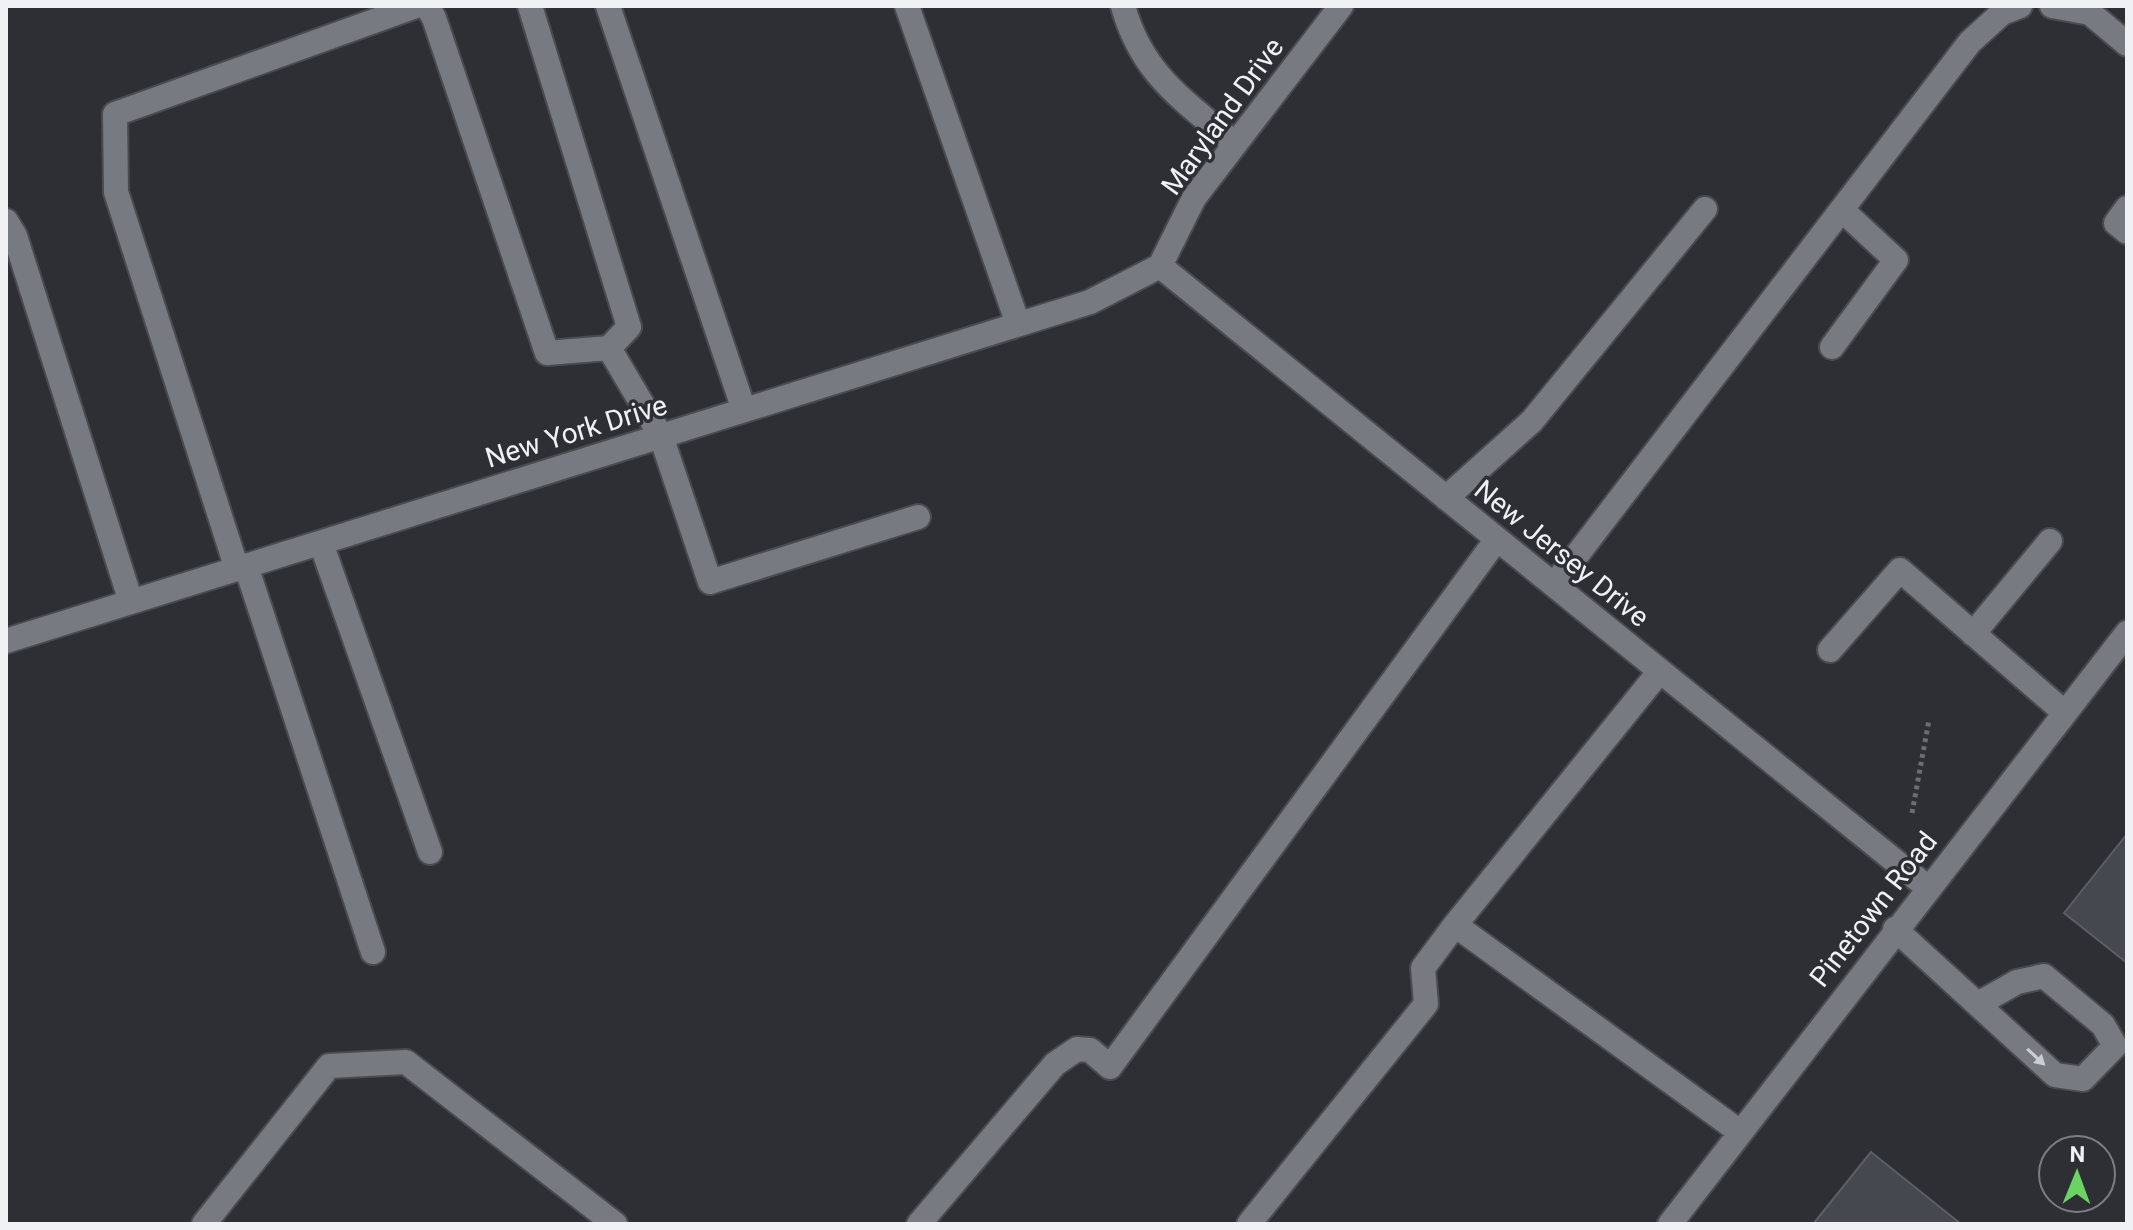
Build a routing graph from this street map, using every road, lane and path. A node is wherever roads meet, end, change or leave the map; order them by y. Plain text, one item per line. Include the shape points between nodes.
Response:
1 (416, 6) edge
2 (427, 6) edge
3 (530, 6) edge
4 (608, 6) edge
5 (907, 6) edge
6 (1123, 6) edge
7 (1341, 6) edge
8 (2020, 6) edge
9 (2052, 6) edge
10 (2127, 44) edge
11 (1235, 144) junction
12 (2127, 208) edge
13 (1705, 209) dead end
14 (1842, 210) junction
15 (6, 221) edge
16 (2127, 232) edge
17 (1160, 266) junction
18 (1018, 324) junction
19 (1832, 347) dead end
20 (609, 348) junction
21 (744, 410) junction
22 (661, 436) junction
23 (1446, 498) junction
24 (918, 517) dead end
25 (1497, 539) junction
26 (2050, 541) dead end
27 (321, 543) junction
28 (242, 568) junction
29 (1554, 585) junction
30 (131, 602) junction
31 (1973, 634) junction
32 (2127, 634) edge
33 (6, 641) edge
34 (1830, 650) dead end
35 (1660, 671) junction
36 (2065, 713) junction
37 (1929, 720) dead end
38 (1912, 813) dead end
39 (430, 852) dead end
40 (1927, 887) junction
41 (1455, 925) junction
42 (1895, 929) junction
43 (373, 952) dead end
44 (1978, 1004) junction
45 (1740, 1132) junction
46 (204, 1224) edge
47 (615, 1224) edge
48 (919, 1224) edge
49 (1249, 1224) edge
50 (1670, 1224) edge

1 - 28 street via 115,114 116,192
2 - 20 street via 547,353
3 - 20 street via 629,327
4 - 21 street
5 - 18 street
6 - 11 street via 1156,76
7 - 11 street, Maryland Drive
8 - 14 street via 2002,13 1970,42
9 - 10 street via 2090,13
11 - 17 street, Maryland Drive via 1194,198
12 - 16 street via 2116,223
13 - 23 street via 1532,421
14 - 19 street via 1896,260
14 - 29 street
15 - 30 street
17 - 18 street, New York Drive via 1090,302
17 - 23 street, New Jersey Drive
18 - 21 street, New York Drive
20 - 22 street
21 - 22 street, New York Drive
22 - 24 street via 710,582
22 - 27 street, New York Drive
23 - 25 street, New Jersey Drive
25 - 29 street, New Jersey Drive
25 - 48 street via 1110,1067 1090,1050 1077,1049 1055,1064
26 - 31 street
27 - 28 street, New York Drive
27 - 39 street
28 - 30 street, New York Drive
28 - 43 street
29 - 35 street, New Jersey Drive
30 - 33 street, New York Drive
31 - 34 street via 1900,570
31 - 36 street
32 - 36 street, Pinetown Road
35 - 40 street, New Jersey Drive
35 - 41 street
36 - 40 street, Pinetown Road
37 - 38 path
40 - 42 street, Pinetown Road
41 - 45 street
41 - 49 street via 1423,968 1426,1004
42 - 44 street
42 - 45 street, Pinetown Road
44 -> 44 street via 2055,1075 2083,1079 2115,1046 2103,1025 2044,976 2017,982
45 - 50 street, Pinetown Road
46 - 47 street via 329,1066 406,1062

